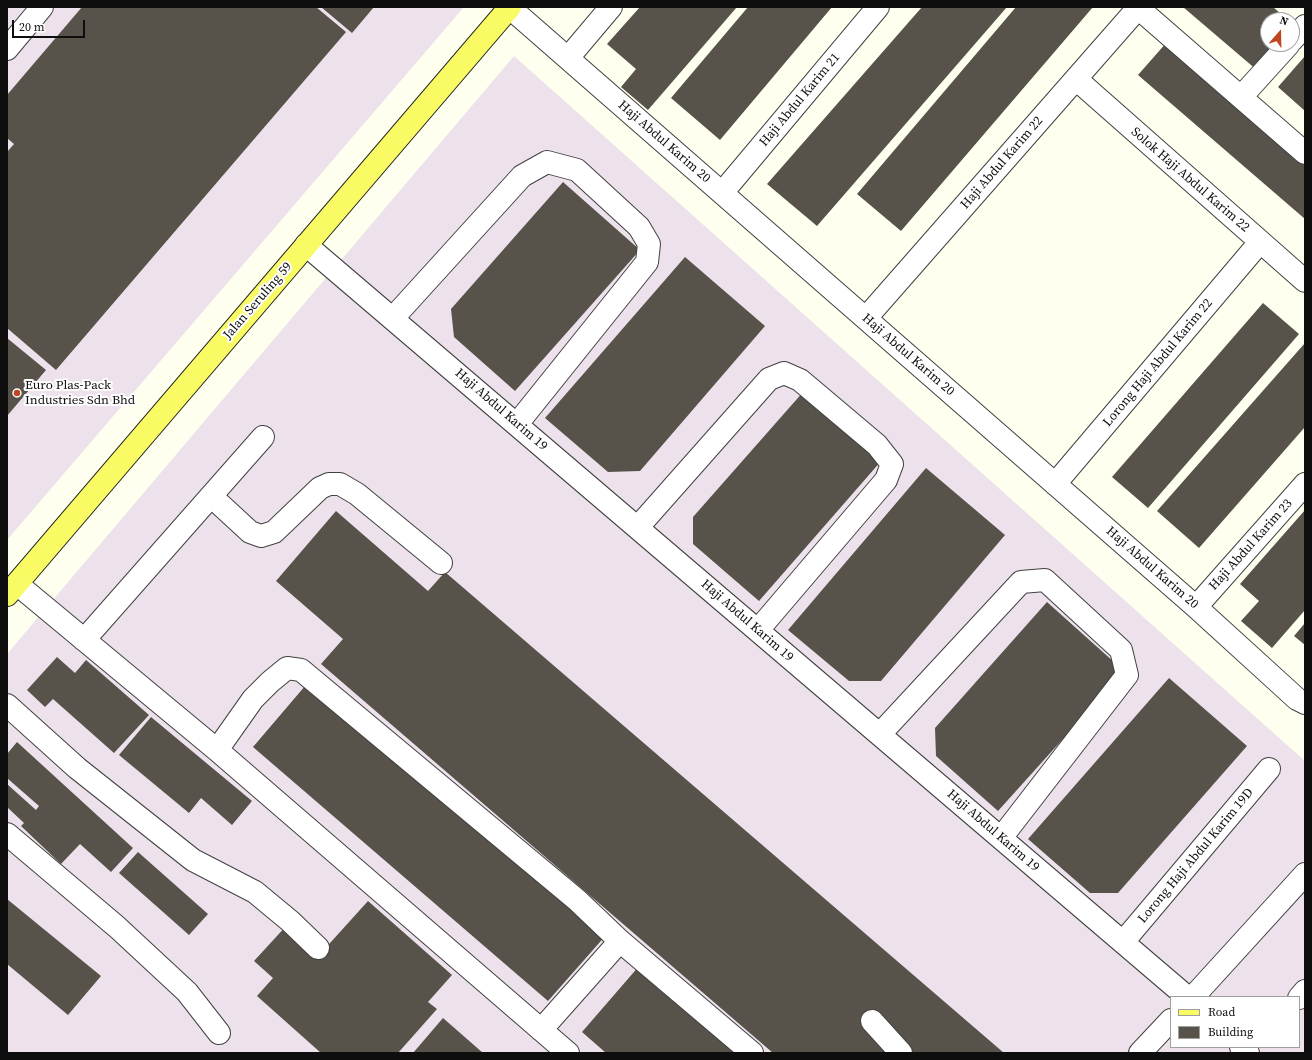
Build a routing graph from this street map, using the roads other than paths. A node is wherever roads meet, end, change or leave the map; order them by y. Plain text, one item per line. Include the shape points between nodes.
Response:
1 (42, 7) edge
2 (510, 7) edge
3 (611, 7) edge
4 (878, 7) edge
5 (1138, 7) edge
6 (7, 49) edge
7 (1282, 52) edge
8 (568, 58) junction
9 (1076, 79) junction
10 (1241, 97) junction
11 (1305, 153) edge
12 (722, 193) junction
13 (1260, 242) junction
14 (306, 245) junction
15 (1305, 281) edge
16 (393, 318) junction
17 (866, 318) junction
18 (517, 424) junction
19 (263, 437) dead end
20 (1055, 484) junction
21 (1305, 484) edge
22 (211, 496) junction
23 (638, 527) junction
24 (441, 563) dead end
25 (12, 589) edge
26 (1196, 607) junction
27 (758, 630) junction
28 (84, 640) junction
29 (1305, 703) edge
30 (7, 705) edge
31 (880, 734) junction
32 (217, 750) junction
33 (1269, 769) dead end
34 (7, 834) edge
35 (1001, 838) junction
36 (1305, 874) edge
37 (620, 941) junction
38 (1123, 942) junction
39 (318, 948) dead end
40 (1186, 996) edge
41 (1193, 996) edge
42 (872, 1021) dead end
43 (1170, 1021) edge
44 (541, 1030) junction
45 (218, 1033) dead end
46 (568, 1053) edge
47 (752, 1053) edge
48 (901, 1053) edge
49 (1140, 1053) edge

1 - 6 street
2 - 8 street, Haji Abdul Karim 20
2 - 14 main road, Jalan Seruling 59
3 - 8 street
4 - 12 street, Haji Abdul Karim 21
5 - 9 street, Haji Abdul Karim 22
5 - 10 street
7 - 10 street
8 - 12 street, Haji Abdul Karim 20
9 - 13 street, Solok Haji Abdul Karim 22
9 - 17 street, Haji Abdul Karim 22
10 - 11 street
12 - 17 street, Haji Abdul Karim 20
13 - 15 street, Solok Haji Abdul Karim 22
13 - 20 street, Lorong Haji Abdul Karim 22
14 - 16 street, Haji Abdul Karim 19
14 - 25 main road, Jalan Seruling 59
16 - 18 street, Haji Abdul Karim 19
16 - 18 street via 522,176 547,162 577,170 639,227 649,244 647,262
17 - 20 street, Haji Abdul Karim 20
18 - 23 street, Haji Abdul Karim 19
19 - 22 street
20 - 26 street, Haji Abdul Karim 20
21 - 26 street, Haji Abdul Karim 23
22 - 24 street via 250,532 261,536 274,532 320,488 340,484 357,494
22 - 28 street
23 - 27 street, Haji Abdul Karim 19
23 - 27 street via 769,379 784,373 800,380 877,445 892,464 886,480
25 - 28 street
26 - 29 street, Haji Abdul Karim 20 via 1296,699
27 - 31 street, Haji Abdul Karim 19
28 - 32 street
30 - 39 street via 77,768 193,860 255,892
31 - 35 street, Haji Abdul Karim 19
31 - 35 street via 1021,582 1044,580 1121,650 1127,675
32 - 37 street via 253,699 270,682 287,668 301,670 578,900
32 - 44 street
33 - 38 street, Lorong Haji Abdul Karim 19D
34 - 45 street via 117,927 187,992
35 - 38 street, Haji Abdul Karim 19
36 - 41 street
37 - 44 street
37 - 47 street
38 - 40 street, Haji Abdul Karim 19
42 - 48 street
43 - 49 street
44 - 46 street

